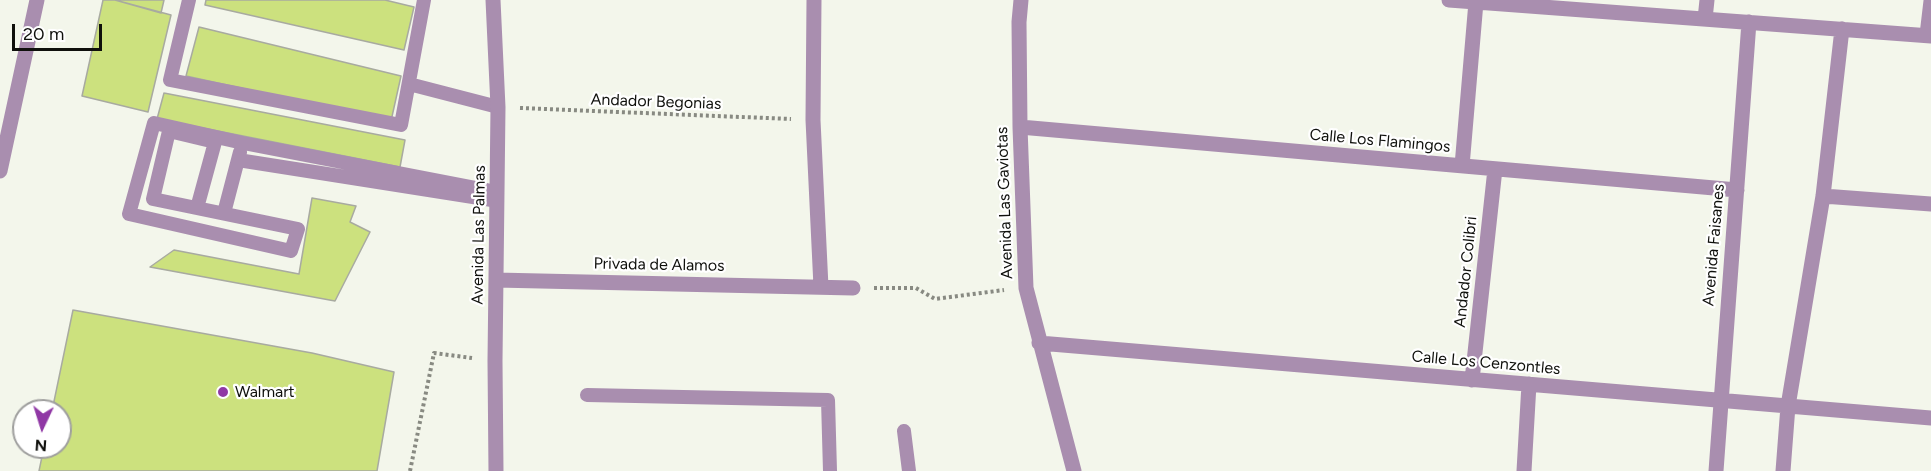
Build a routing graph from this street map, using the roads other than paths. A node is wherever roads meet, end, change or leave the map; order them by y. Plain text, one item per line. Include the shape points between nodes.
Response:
1 (37, 0) edge
2 (189, 0) edge
3 (424, 0) edge
4 (493, 0) edge
5 (814, 0) edge
6 (1021, 0) edge
7 (1449, 0) edge
8 (1707, 0) edge
9 (1931, 1) edge
10 (1476, 2) junction
11 (1705, 19) junction
12 (1749, 22) junction
13 (1842, 29) junction
14 (1929, 36) edge
15 (409, 84) junction
16 (498, 108) junction
17 (1020, 127) junction
18 (243, 143) junction
19 (238, 160) junction
20 (1462, 166) junction
21 (1495, 169) junction
22 (0, 171) edge
23 (1737, 190) junction
24 (497, 196) junction
25 (1823, 196) junction
26 (1931, 204) edge
27 (197, 208) junction
28 (224, 213) junction
29 (496, 280) junction
30 (821, 287) junction
31 (853, 288) road end
32 (1039, 343) junction
33 (1472, 380) junction
34 (1529, 384) junction
35 (587, 395) dead end
36 (1720, 400) junction
37 (1788, 406) junction
38 (1931, 418) edge
39 (904, 431) dead end
40 (496, 471) edge
41 (830, 471) edge
42 (909, 471) edge
43 (1074, 471) edge
44 (1524, 471) edge
45 (1716, 471) edge
46 (1783, 471) edge

1 - 22 street
2 - 15 lane via 170,81 401,125
3 - 15 lane
4 - 16 street, Avenida Las Palmas
5 - 30 street via 813,120
6 - 17 street, Avenida Las Gaviotas
7 - 10 street
8 - 11 street
9 - 14 street
10 - 11 street
10 - 20 street
11 - 12 street
12 - 13 street
12 - 23 street, Avenida Faisanes
13 - 14 street
13 - 25 street
15 - 16 lane
16 - 24 street, Avenida Las Palmas
17 - 20 street, Calle Los Flamingos
17 - 32 street, Avenida Las Gaviotas via 1026,288
18 - 19 lane
18 - 24 lane
18 - 28 lane via 154,123 129,214 291,251 298,229
19 - 24 lane
19 - 28 lane
20 - 21 street, Calle Los Flamingos
21 - 23 street, Calle Los Flamingos
21 - 33 street, Andador Colibri
23 - 36 street, Avenida Faisanes
24 - 29 street, Avenida Las Palmas
25 - 26 street
25 - 37 street
27 - 27 lane via 153,200 169,131 215,142
27 - 28 lane
29 - 30 street, Privada de Alamos
29 - 40 street, Avenida Las Palmas
30 - 31 street, Privada de Alamos
32 - 33 street, Calle Los Cenzontles
32 - 43 street, Avenida Las Gaviotas
33 - 34 street, Calle Los Cenzontles
34 - 36 street, Calle Los Cenzontles
34 - 44 street
35 - 41 lane via 828,400
36 - 37 street, Calle Los Cenzontles
36 - 45 street, Avenida Faisanes
37 - 38 street, Calle Los Cenzontles
37 - 46 street
39 - 42 lane

